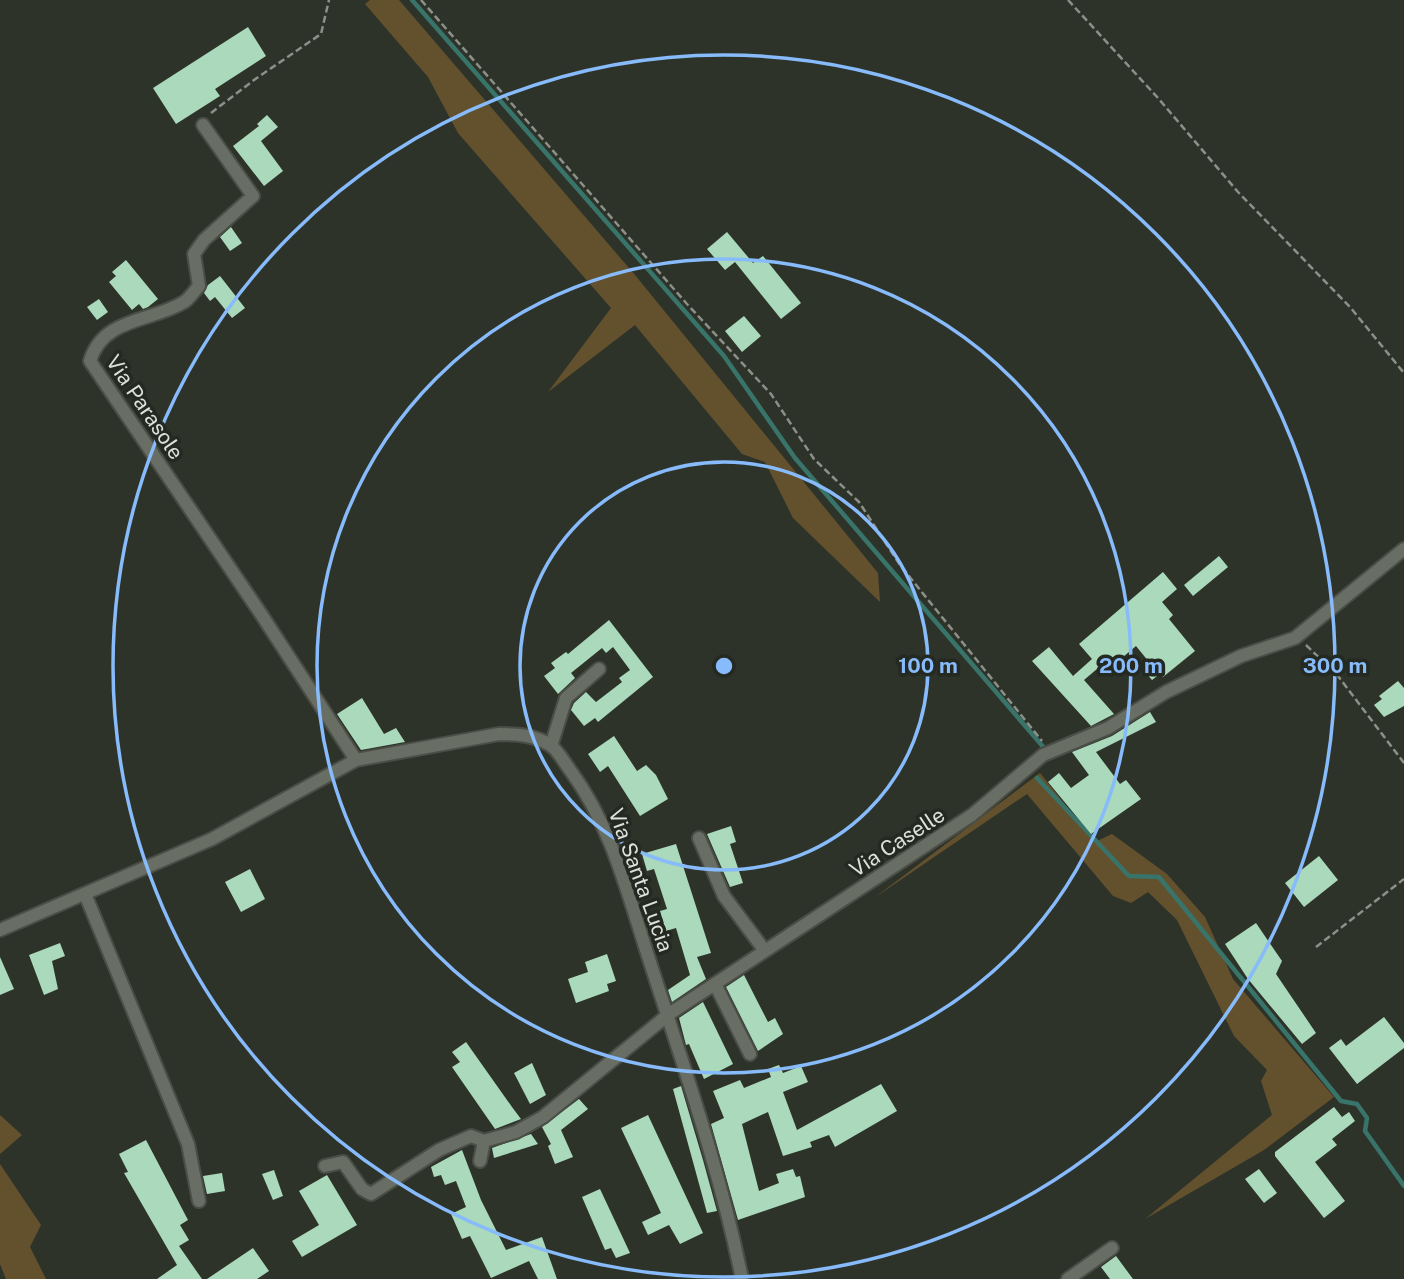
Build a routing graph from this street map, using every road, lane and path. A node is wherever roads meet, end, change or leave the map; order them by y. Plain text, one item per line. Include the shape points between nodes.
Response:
1 (329, 0) edge
2 (421, 0) edge
3 (1068, 0) edge
4 (202, 124) joint
5 (1404, 373) edge
6 (1404, 549) edge
7 (1295, 638) junction
8 (599, 669) dead end
9 (551, 746) junction
10 (1047, 753) junction
11 (356, 760) junction
12 (1404, 763) edge
13 (699, 838) dead end
14 (1404, 878) edge
15 (85, 894) junction
16 (0, 930) edge
17 (1316, 947) dead end
18 (765, 951) junction
19 (715, 984) junction
20 (668, 1014) junction
21 (750, 1054) dead end
22 (484, 1141) junction
23 (480, 1161) dead end
24 (326, 1166) dead end
25 (199, 1201) dead end
26 (1112, 1248) dead end
27 (742, 1279) edge
28 (1068, 1279) edge

1 - 4 path via 321,34 213,110
2 - 10 path via 771,394 814,458 859,502 900,565
3 - 5 path via 1238,192 1350,307
4 - 11 street, Via Parasole via 253,196 194,254 199,286 186,301 137,317 110,333 93,348 90,362
6 - 7 street
7 - 10 street, Via Caselle via 1241,656 1166,692 1108,728
7 - 12 path via 1320,655
8 - 9 street via 566,698
9 - 11 street via 523,733 499,734
9 - 20 street, Via Santa Lucia via 589,797 608,835
10 - 18 street, Via Caselle via 972,815
11 - 15 street via 212,839
13 - 18 street via 724,896
14 - 17 path
15 - 16 street
15 - 25 street via 188,1144
18 - 19 street, Via Caselle
19 - 20 street, Via Caselle
19 - 21 street
20 - 22 street, Via Caselle via 543,1117 516,1132
20 - 27 street, Via Santa Lucia via 709,1144
22 - 23 street
22 - 24 street, Via Caselle via 471,1136 439,1150 371,1194 343,1162
26 - 28 street

